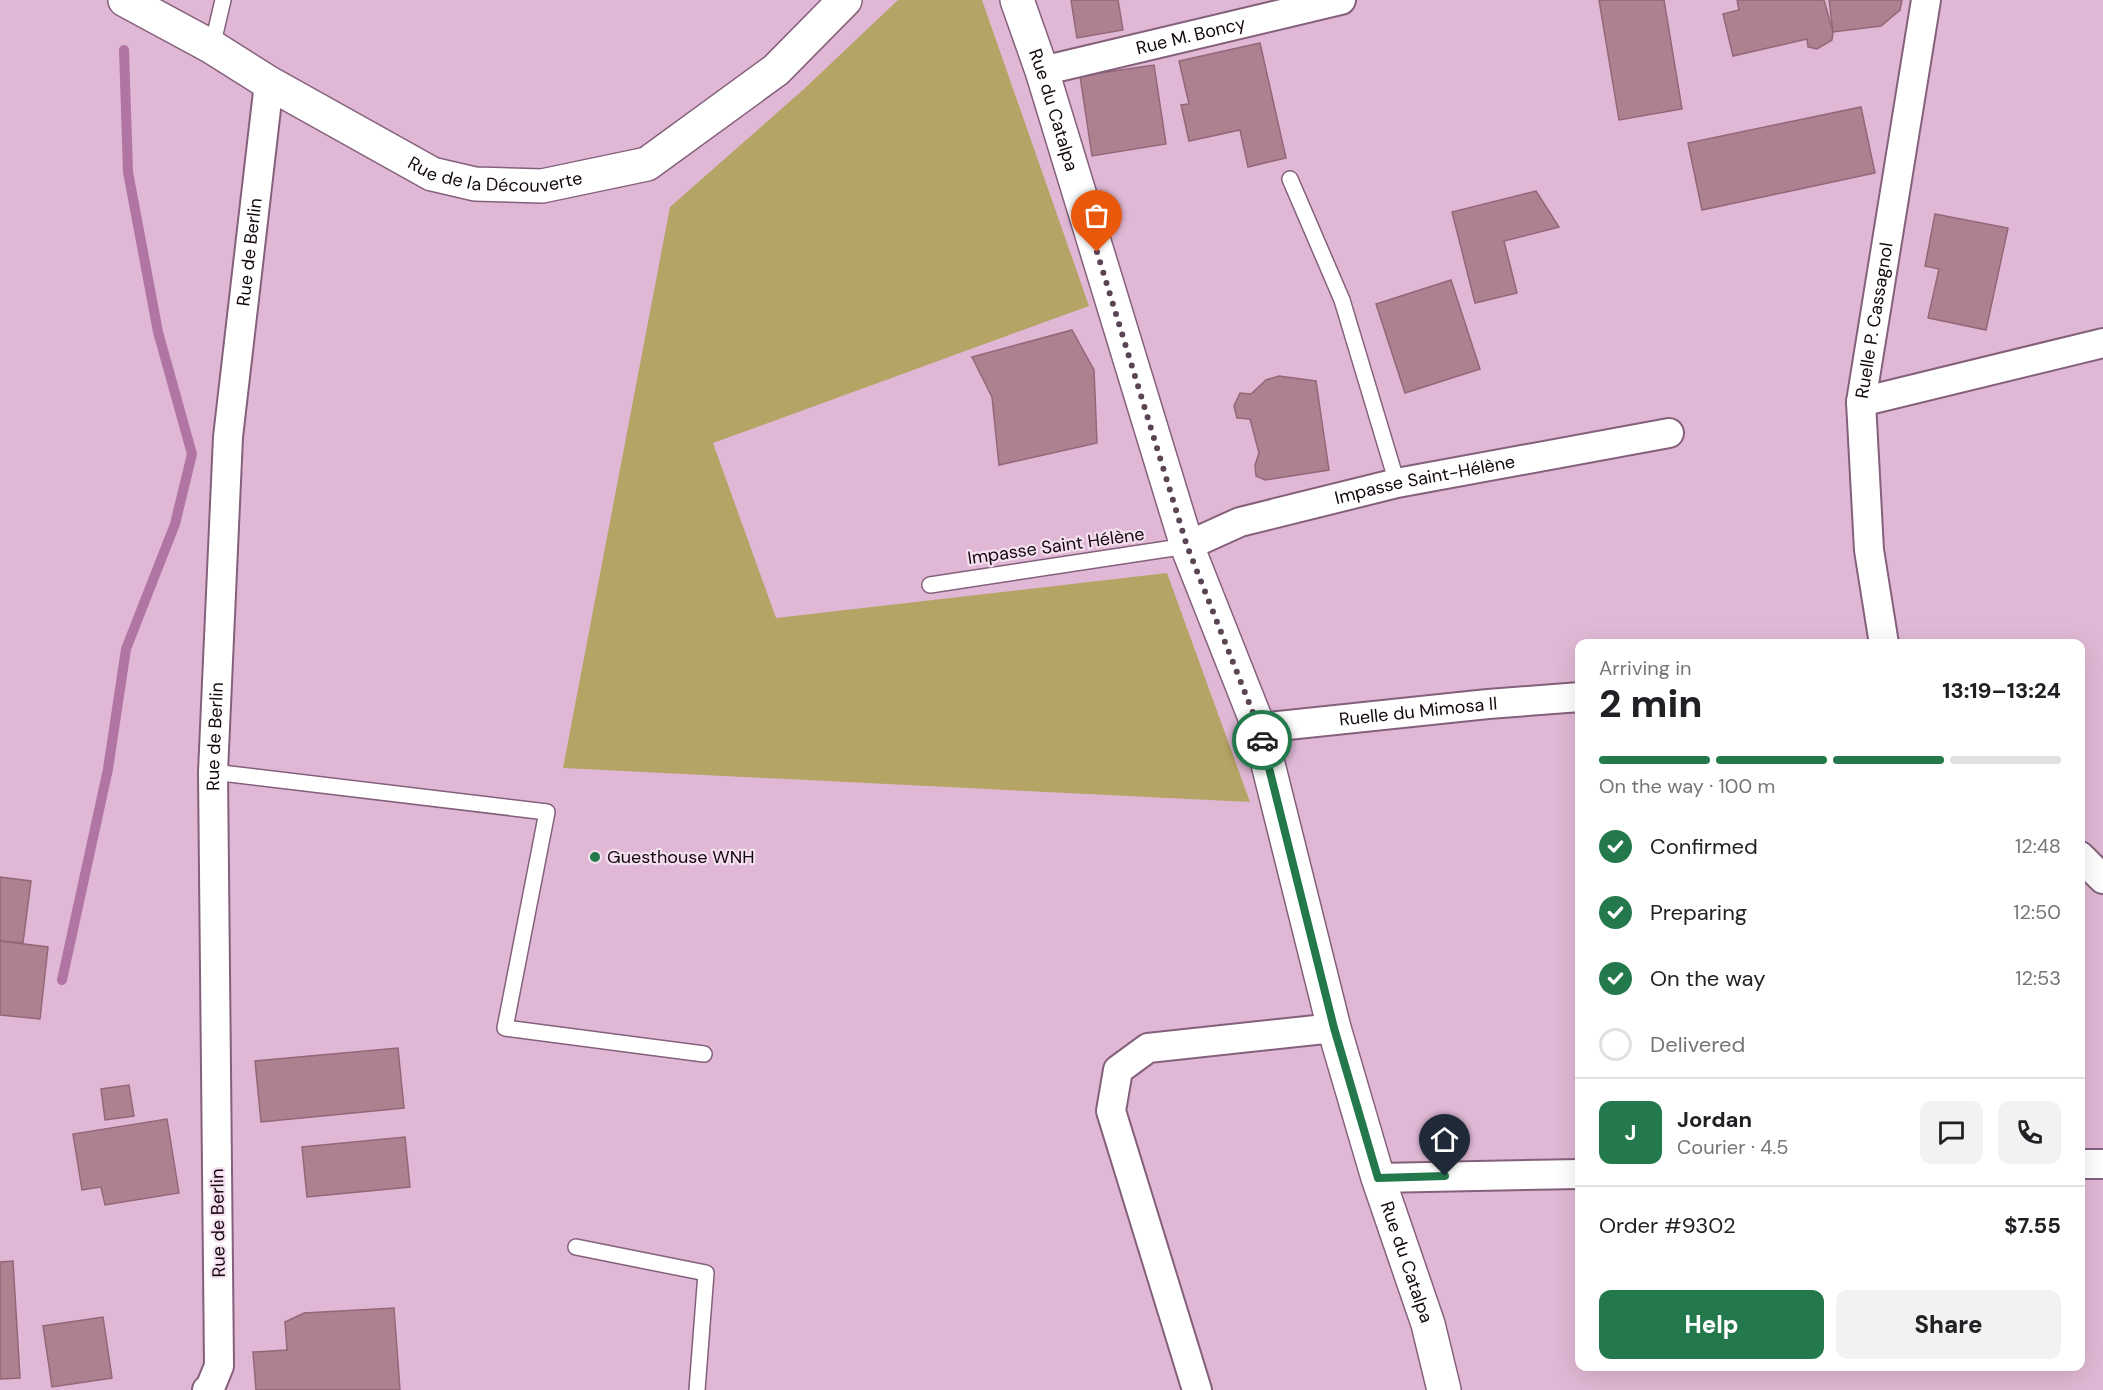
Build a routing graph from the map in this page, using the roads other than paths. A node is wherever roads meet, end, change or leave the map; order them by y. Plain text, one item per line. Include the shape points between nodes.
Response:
1 (125, 0) edge
2 (223, 0) edge
3 (845, 0) edge
4 (1017, 0) edge
5 (1341, 0) edge
6 (1926, 0) edge
7 (212, 47) junction
8 (1042, 71) junction
9 (269, 83) junction
10 (1290, 180) dead end
11 (2103, 343) edge
12 (1861, 402) junction
13 (1669, 433) dead end
14 (1397, 483) junction
15 (1187, 546) junction
16 (930, 585) dead end
17 (1883, 639) edge
18 (1575, 697) edge
19 (1259, 728) junction
20 (213, 772) junction
21 (2085, 861) edge
22 (2103, 879) edge
23 (1334, 1028) junction
24 (704, 1054) dead end
25 (2085, 1164) edge
26 (2103, 1164) edge
27 (1575, 1174) edge
28 (1378, 1178) junction
29 (576, 1247) dead end
30 (207, 1390) edge
31 (697, 1390) edge
32 (1197, 1390) edge
33 (1444, 1390) edge

1 - 7 street, Rue de la Découverte
2 - 7 lane
3 - 9 street, Rue de la Découverte via 776,70 647,164 543,186 475,184 432,174
4 - 8 street, Rue du Catalpa
5 - 8 street, Rue M. Boncy
6 - 12 street, Ruelle P. Cassagnol
7 - 9 street, Rue de la Découverte
8 - 15 street, Rue du Catalpa
9 - 20 street, Rue de Berlin via 228,437
10 - 14 lane via 1341,300
11 - 12 street
12 - 17 street, Ruelle P. Cassagnol via 1869,550
13 - 14 street, Impasse Saint-Hélène
14 - 15 street, Impasse Saint-Hélène via 1239,522
15 - 16 lane, Impasse Saint Hélène
15 - 19 street, Rue du Catalpa
18 - 19 street, Ruelle du Mimosa II
19 - 23 street, Rue du Catalpa
20 - 24 lane via 547,812 505,1028
20 - 30 street, Rue de Berlin via 219,1366
21 - 22 street
23 - 28 street, Rue du Catalpa
23 - 32 street via 1148,1048 1118,1070 1111,1111
25 - 26 street
27 - 28 street
28 - 33 street, Rue du Catalpa via 1428,1324
29 - 31 lane via 706,1273

